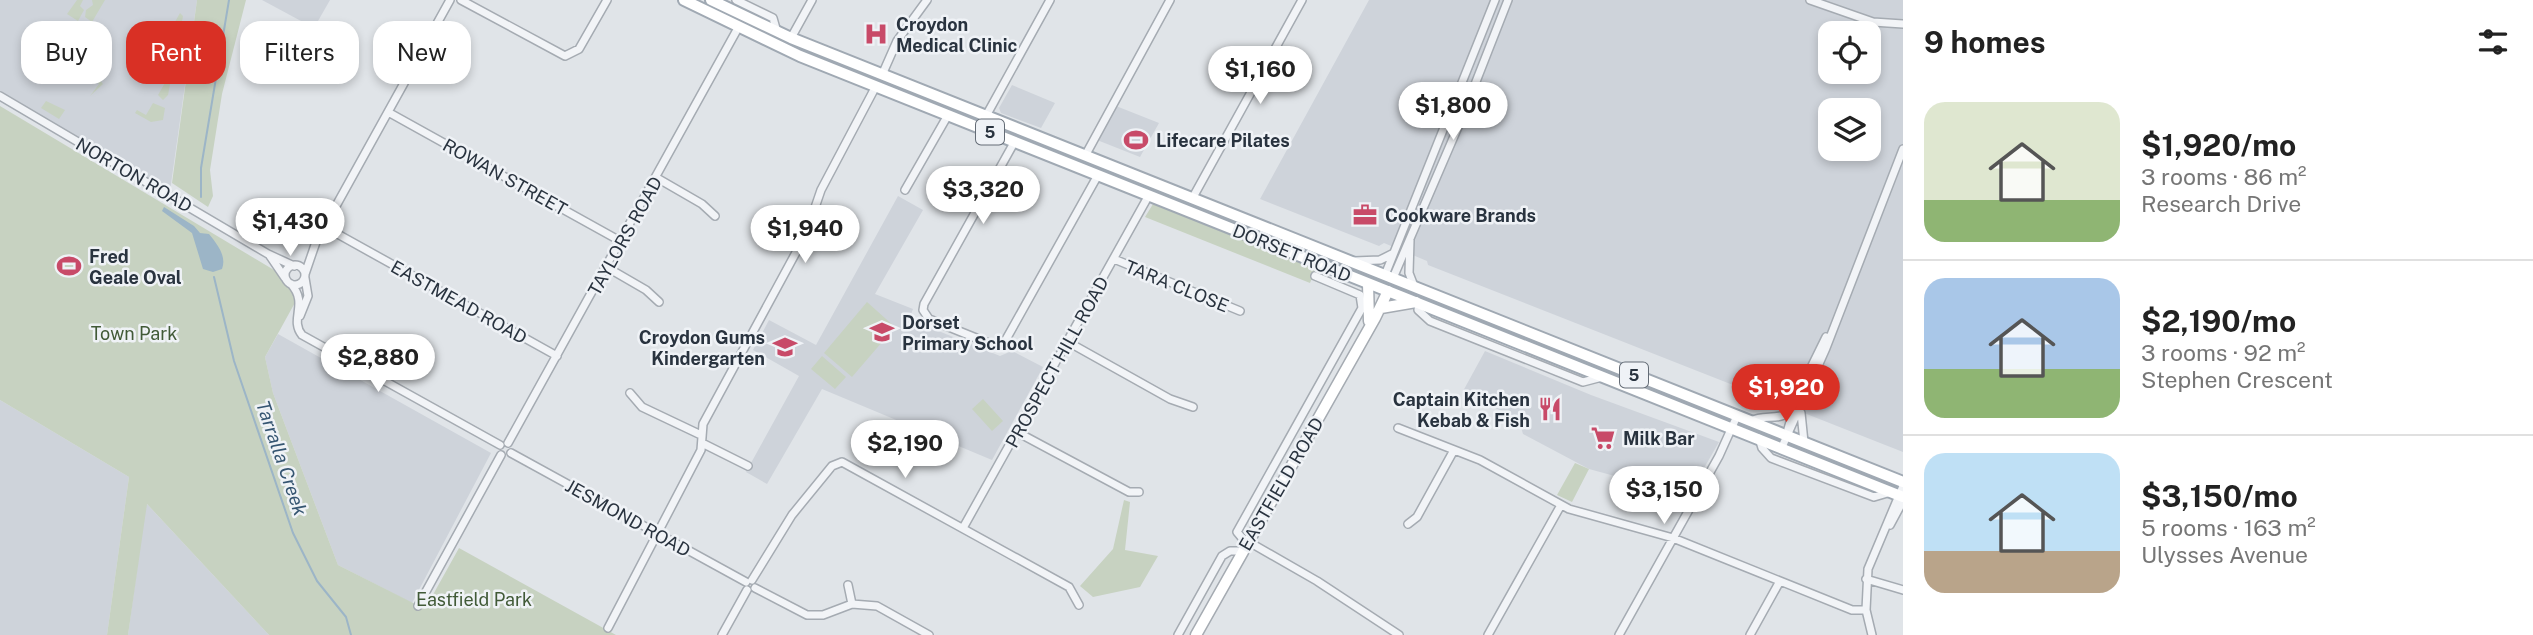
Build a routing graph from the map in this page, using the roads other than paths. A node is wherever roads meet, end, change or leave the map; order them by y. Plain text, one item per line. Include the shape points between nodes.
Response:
1 (450, 0) edge
2 (461, 0) edge
3 (607, 0) edge
4 (684, 0) edge
5 (711, 0) edge
6 (736, 0) edge
7 (812, 0) edge
8 (927, 0) edge
9 (1050, 0) edge
10 (1170, 0) edge
11 (1302, 0) edge
12 (1494, 0) edge
13 (1508, 0) edge
14 (1810, 0) edge
15 (744, 17) junction
16 (1903, 24) edge
17 (738, 28) junction
18 (777, 32) junction
19 (791, 38) junction
20 (1469, 65) junction
21 (1480, 70) junction
22 (882, 75) junction
23 (876, 86) junction
24 (0, 96) edge
25 (388, 112) junction
26 (948, 115) junction
27 (986, 117) junction
28 (1019, 130) junction
29 (1440, 137) junction
30 (1015, 141) junction
31 (1452, 142) junction
32 (1903, 149) edge
33 (1085, 156) junction
34 (1098, 174) junction
35 (657, 178) junction
36 (905, 190) dead end
37 (1149, 195) junction
38 (1190, 205) junction
39 (715, 216) dead end
40 (325, 226) junction
41 (1410, 236) junction
42 (316, 242) junction
43 (622, 242) junction
44 (268, 254) junction
45 (1392, 254) junction
46 (1114, 259) junction
47 (1350, 261) junction
48 (295, 266) junction
49 (608, 268) junction
50 (305, 276) junction
51 (1315, 276) dead end
52 (1389, 276) junction
53 (288, 281) junction
54 (1368, 284) junction
55 (1414, 286) junction
56 (1384, 290) junction
57 (659, 302) dead end
58 (1418, 302) junction
59 (1381, 308) junction
60 (1839, 309) junction
61 (1240, 311) dead end
62 (298, 320) junction
63 (1370, 321) junction
64 (1364, 337) junction
65 (1344, 340) junction
66 (1068, 342) junction
67 (556, 356) junction
68 (1622, 371) junction
69 (1618, 383) junction
70 (630, 393) dead end
71 (1803, 402) junction
72 (1193, 407) dead end
73 (1792, 412) junction
74 (1737, 416) junction
75 (1751, 422) junction
76 (1398, 428) dead end
77 (1732, 428) junction
78 (1017, 432) junction
79 (1759, 438) junction
80 (701, 439) junction
81 (1784, 442) junction
82 (508, 443) junction
83 (1804, 444) junction
84 (500, 445) junction
85 (1454, 450) junction
86 (511, 453) junction
87 (501, 454) junction
88 (748, 466) dead end
89 (1139, 492) dead end
90 (1900, 492) edge
91 (1561, 505) junction
92 (1408, 524) dead end
93 (963, 528) junction
94 (657, 534) junction
95 (1673, 538) junction
96 (1245, 547) junction
97 (1866, 579) junction
98 (1780, 581) junction
99 (750, 585) junction
100 (848, 585) dead end
101 (1903, 590) edge
102 (852, 604) junction
103 (1079, 605) dead end
104 (418, 606) dead end
105 (1866, 607) junction
106 (608, 628) dead end
107 (924, 634) edge
108 (722, 635) edge
109 (1178, 635) edge
110 (1196, 635) edge
111 (1399, 635) edge
112 (1488, 635) edge
113 (1619, 635) edge
114 (1750, 635) edge
115 (1872, 635) edge

1 - 25 street
2 - 3 street via 565,55 579,49
4 - 17 main road, DORSET ROAD / 5
5 - 15 main road, DORSET ROAD / 5
6 - 18 street via 773,18
7 - 19 street
8 - 22 street via 897,41
9 - 27 street
10 - 33 street
11 - 38 street
12 - 20 street
13 - 21 street
14 - 16 street via 1873,22
15 - 17 main road
15 - 18 main road, DORSET ROAD / 5
17 - 23 main road, DORSET ROAD / 5
17 - 35 street, TAYLORS ROAD
18 - 19 main road, DORSET ROAD / 5
19 - 22 main road, DORSET ROAD / 5
20 - 21 street
20 - 29 street
21 - 31 street
22 - 23 main road
22 - 27 main road, DORSET ROAD / 5
23 - 26 main road, DORSET ROAD / 5
23 - 80 street via 821,190 806,234 703,424
24 - 44 street, NORTON ROAD
25 - 40 street
25 - 43 street, ROWAN STREET
26 - 30 main road, DORSET ROAD / 5
26 - 36 street
27 - 28 main road, DORSET ROAD / 5
28 - 30 main road
28 - 33 main road, DORSET ROAD / 5
29 - 31 street
29 - 45 street
30 - 34 main road, DORSET ROAD / 5
30 - 34 street via 928,297 923,310 929,319 995,345 1007,340
31 - 41 street
32 - 60 street
33 - 38 main road, DORSET ROAD / 5
34 - 37 main road, DORSET ROAD / 5
35 - 39 street
35 - 43 street, TAYLORS ROAD
37 - 38 main road, DORSET ROAD / 5
37 - 46 street, PROSPECT HILL ROAD
38 - 47 main road, DORSET ROAD / 5
38 - 54 main road, DORSET ROAD / 5
40 - 42 street
40 - 67 street, EASTMEAD ROAD
41 - 52 street
41 - 55 street via 1409,273
42 - 48 street
42 - 50 street
43 - 49 street, TAYLORS ROAD
44 - 48 street, NORTON ROAD
44 - 53 street, NORTON ROAD
45 - 47 street via 1380,260
45 - 52 street
46 - 61 street, TARA CLOSE
46 - 66 street, PROSPECT HILL ROAD
47 - 52 main road, DORSET ROAD / 5
48 - 50 street, NORTON ROAD
48 - 53 street via 288,269
49 - 57 street
49 - 67 street, TAYLORS ROAD
50 - 53 street via 300,284
50 - 62 street via 309,296
51 - 65 street via 1356,292 1362,299 1362,308
52 - 55 main road, DORSET ROAD / 5
52 - 56 main road, EASTFIELD ROAD
53 - 62 street via 300,301
54 - 56 main road, DORSET ROAD / 5
54 - 63 main road
55 - 68 main road, DORSET ROAD / 5
56 - 58 main road, DORSET ROAD / 5
56 - 59 main road, EASTFIELD ROAD
56 - 63 main road, EASTFIELD ROAD
58 - 59 main road
58 - 69 main road, DORSET ROAD / 5
59 - 64 main road, EASTFIELD ROAD
60 - 71 street
60 - 73 street
62 - 84 street via 299,332 307,338
63 - 64 main road, EASTFIELD ROAD
64 - 65 street
64 - 96 main road, EASTFIELD ROAD
65 - 96 street via 1238,525
66 - 72 street via 1170,399
66 - 78 street, PROSPECT HILL ROAD
67 - 82 street, TAYLORS ROAD
68 - 69 main road
68 - 74 main road, DORSET ROAD / 5
69 - 77 main road, DORSET ROAD / 5
70 - 80 street via 642,407
71 - 81 street
71 - 83 street
73 - 75 street
73 - 81 street
74 - 75 main road, DORSET ROAD / 5
74 - 77 street
75 - 81 main road, DORSET ROAD / 5
76 - 85 street
77 - 79 main road, DORSET ROAD / 5
77 - 95 street
78 - 89 street via 1129,492
78 - 93 street, PROSPECT HILL ROAD
79 - 81 main road, DORSET ROAD / 5
79 - 90 street via 1771,458 1874,497
80 - 88 street
80 - 94 street
81 - 83 main road, DORSET ROAD / 5
81 - 90 main road, DORSET ROAD / 5
82 - 84 street
82 - 86 street
83 - 90 main road, DORSET ROAD / 5
84 - 87 street
85 - 91 street
85 - 92 street via 1417,517
86 - 87 street
86 - 94 street, JESMOND ROAD
87 - 104 street
90 - 97 street
91 - 95 street
91 - 112 street
93 - 99 street via 839,462 792,515
93 - 103 street via 1069,587
94 - 99 street, JESMOND ROAD
94 - 106 street
95 - 98 street
95 - 113 street
96 - 109 street via 1224,552
96 - 110 main road, EASTFIELD ROAD
96 - 111 street via 1317,581
97 - 101 street
97 - 105 street
98 - 105 street via 1847,606
98 - 114 street
99 - 102 street, JESMOND ROAD via 807,615 823,615
99 - 108 street
100 - 102 street
102 - 107 street via 877,606
105 - 115 street

